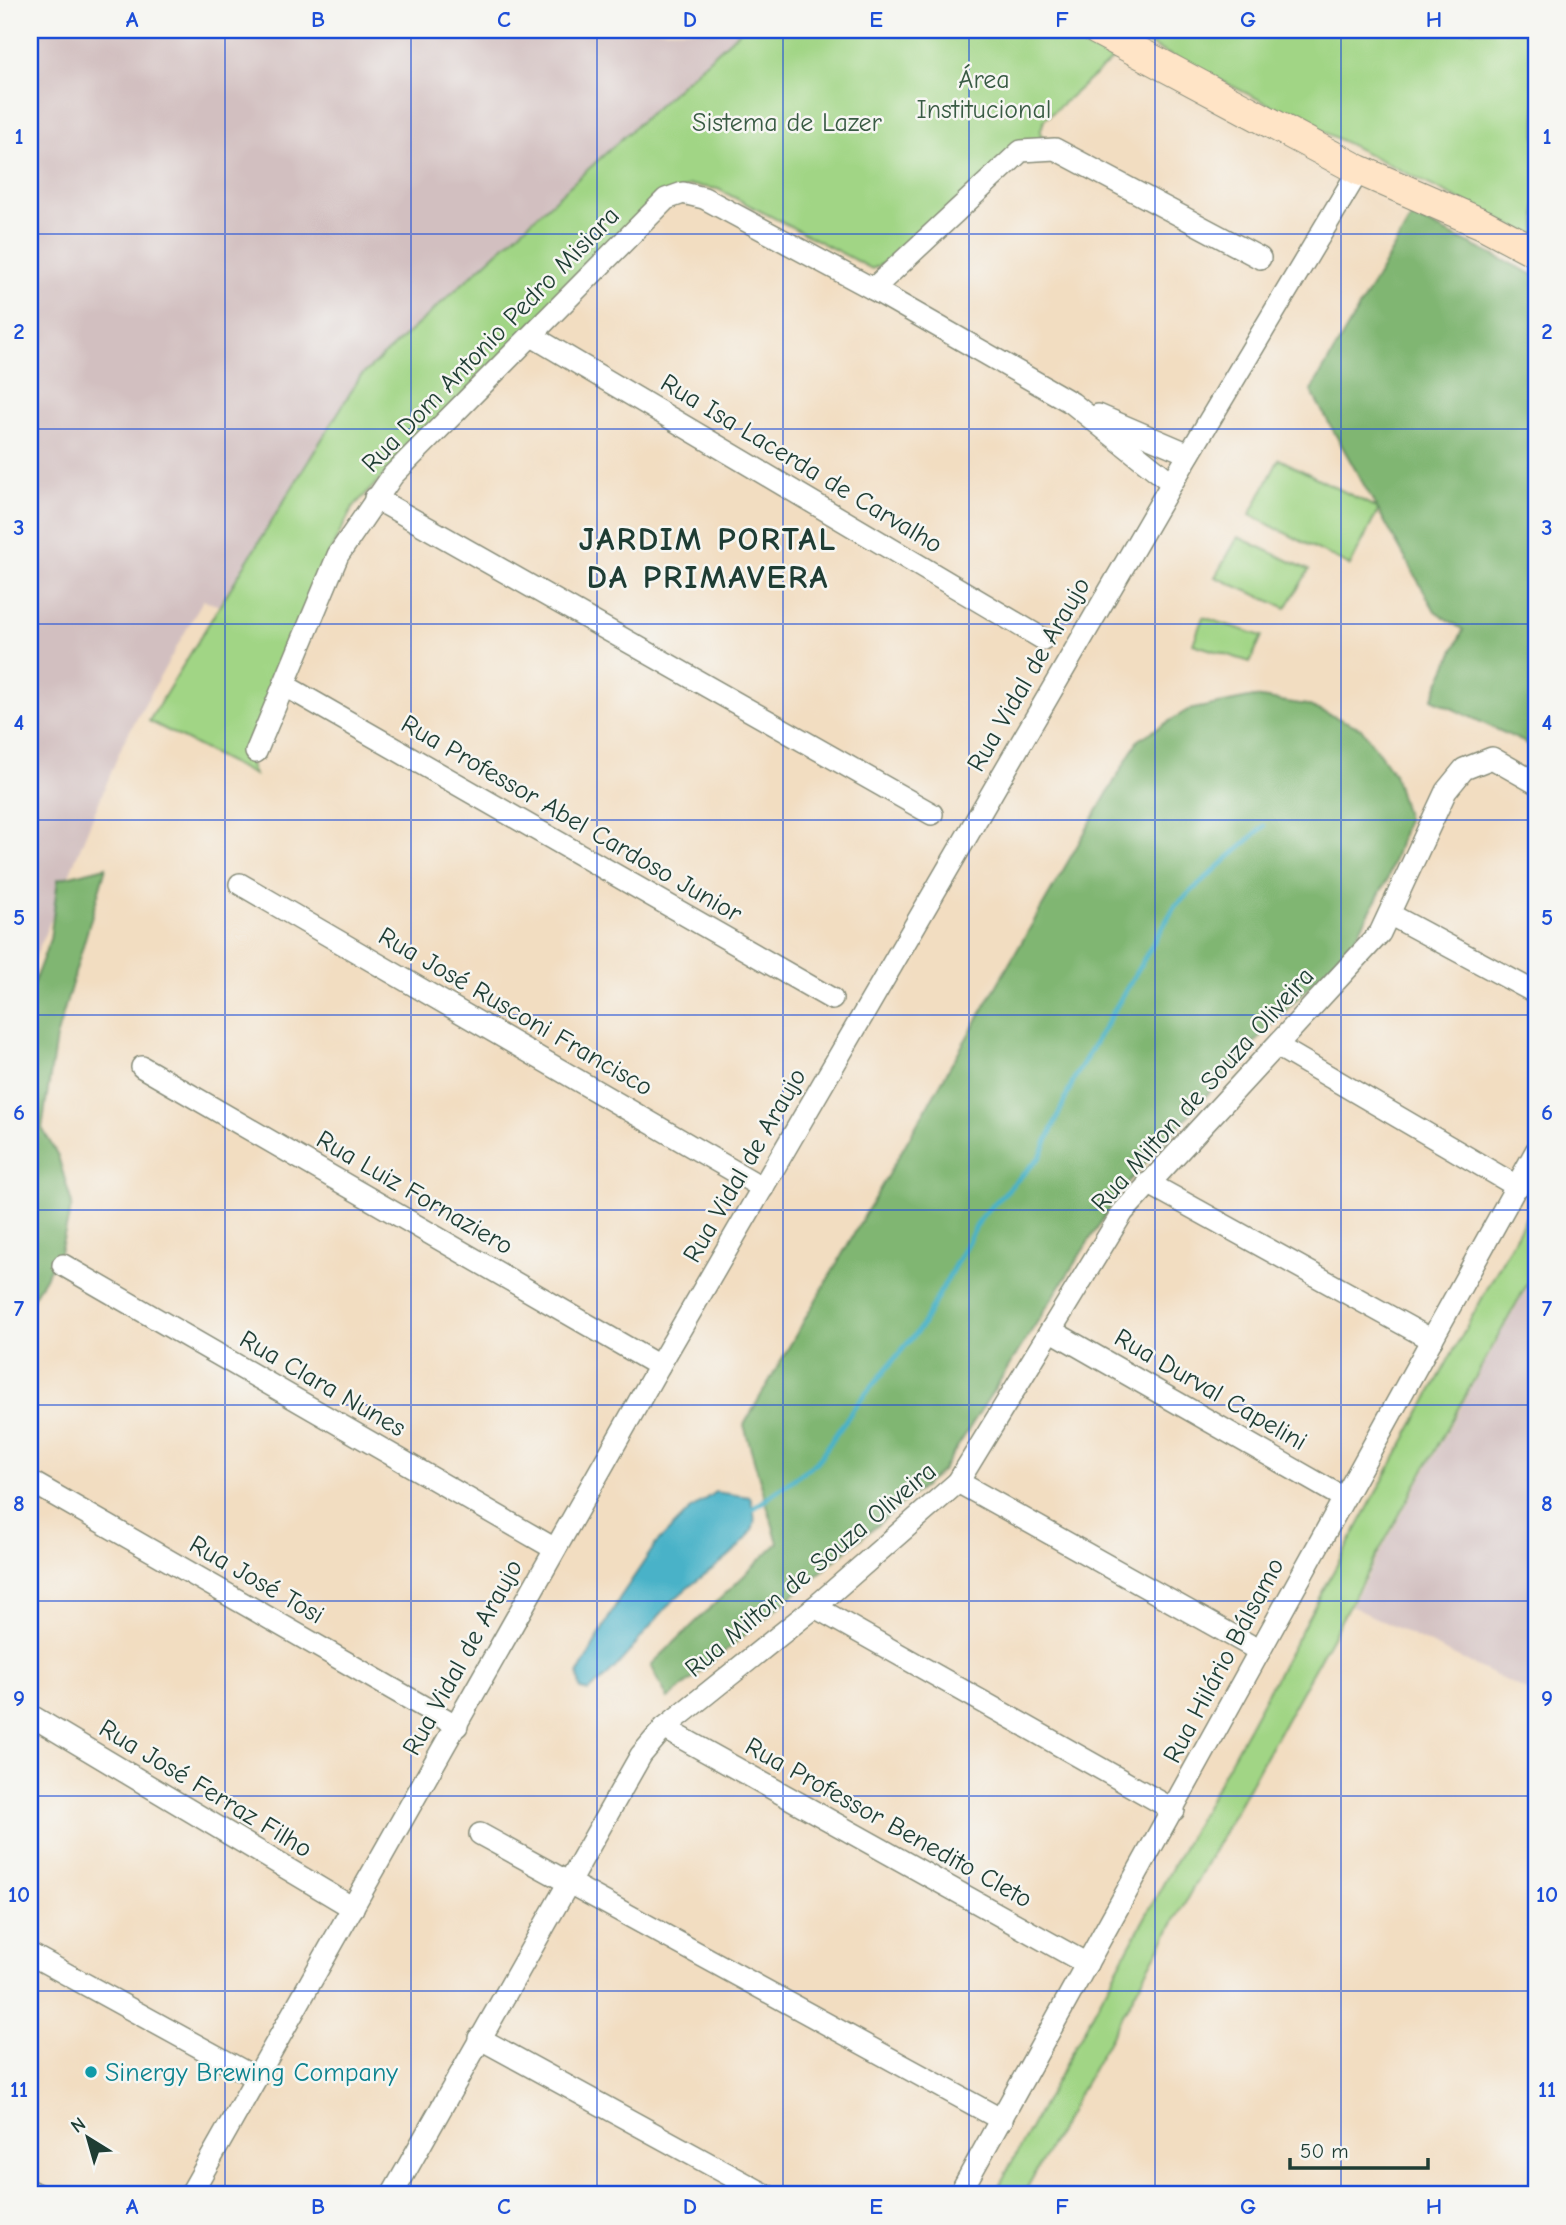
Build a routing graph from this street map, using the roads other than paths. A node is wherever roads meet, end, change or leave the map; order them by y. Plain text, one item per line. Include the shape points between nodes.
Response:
1 (1097, 30) edge
2 (1359, 170) junction
3 (1536, 252) edge
4 (1260, 258) dead end
5 (873, 289) junction
6 (532, 336) junction
7 (1072, 403) junction
8 (1189, 454) junction
9 (1172, 483) junction
10 (375, 499) junction
11 (1043, 639) dead end
12 (284, 685) junction
13 (256, 752) dead end
14 (1536, 783) edge
15 (932, 814) dead end
16 (240, 884) dead end
17 (1391, 915) junction
18 (1536, 993) edge
19 (832, 999) dead end
20 (1277, 1046) junction
21 (142, 1067) dead end
22 (1536, 1151) edge
23 (1148, 1183) junction
24 (1518, 1187) junction
25 (763, 1188) junction
26 (63, 1265) dead end
27 (1052, 1331) junction
28 (1432, 1340) junction
29 (659, 1366) junction
30 (30, 1481) edge
31 (958, 1482) junction
32 (1342, 1497) junction
33 (555, 1549) junction
34 (816, 1606) junction
35 (1260, 1651) junction
36 (30, 1715) edge
37 (457, 1726) junction
38 (664, 1728) junction
39 (1174, 1810) junction
40 (480, 1834) dead end
41 (568, 1884) junction
42 (353, 1908) junction
43 (30, 1954) edge
44 (1087, 1965) junction
45 (479, 2038) junction
46 (256, 2078) junction
47 (1002, 2120) junction
48 (30, 2190) edge
49 (396, 2194) edge
50 (38, 2195) edge
51 (190, 2195) edge
52 (766, 2195) edge
53 (959, 2195) edge

1 - 2 main road
2 - 3 main road
2 - 8 street, Rua Vidal de Araujo
4 - 5 street via 1055,149 1021,151
5 - 6 street, Rua Dom Antonio Pedro Misiara via 704,198 682,193 666,199
5 - 7 street
6 - 10 street, Rua Dom Antonio Pedro Misiara via 393,475
6 - 11 street, Rua Isa Lacerda de Carvalho
7 - 8 street
7 - 9 street
8 - 9 street, Rua Vidal de Araujo
9 - 25 street, Rua Vidal de Araujo
10 - 12 street, Rua Dom Antonio Pedro Misiara via 338,555
10 - 15 street
12 - 13 street, Rua Dom Antonio Pedro Misiara
12 - 19 street, Rua Professor Abel Cardoso Junior
14 - 17 street, Rua Milton de Souza Oliveira via 1492,758 1464,769 1446,790
16 - 25 street, Rua José Rusconi Francisco
17 - 18 street
17 - 20 street, Rua Milton de Souza Oliveira via 1380,933
20 - 23 street, Rua Milton de Souza Oliveira
20 - 24 street
21 - 29 street, Rua Luiz Fornaziero
22 - 24 street, Rua Hilário Bálsamo
23 - 27 street, Rua Milton de Souza Oliveira via 1123,1212
23 - 28 street
24 - 28 street, Rua Hilário Bálsamo
25 - 29 street, Rua Vidal de Araujo
26 - 33 street, Rua Clara Nunes
27 - 31 street, Rua Milton de Souza Oliveira
27 - 32 street, Rua Durval Capelini
28 - 32 street, Rua Hilário Bálsamo
29 - 33 street, Rua Vidal de Araujo
30 - 37 street, Rua José Tosi
31 - 34 street, Rua Milton de Souza Oliveira
31 - 35 street
32 - 35 street, Rua Hilário Bálsamo
33 - 37 street, Rua Vidal de Araujo
34 - 38 street, Rua Milton de Souza Oliveira
34 - 39 street
35 - 39 street, Rua Hilário Bálsamo
36 - 42 street, Rua José Ferraz Filho
37 - 42 street, Rua Vidal de Araujo
38 - 41 street, Rua Milton de Souza Oliveira via 641,1755
38 - 44 street, Rua Professor Benedito Cleto
39 - 44 street, Rua Hilário Bálsamo
40 - 41 street
41 - 45 street, Rua Milton de Souza Oliveira
41 - 47 street
42 - 46 street, Rua Vidal de Araujo
43 - 46 street
44 - 47 street, Rua Hilário Bálsamo
45 - 49 street, Rua Milton de Souza Oliveira
45 - 52 street
46 - 51 street, Rua Vidal de Araujo
47 - 53 street, Rua Hilário Bálsamo
48 - 50 street

